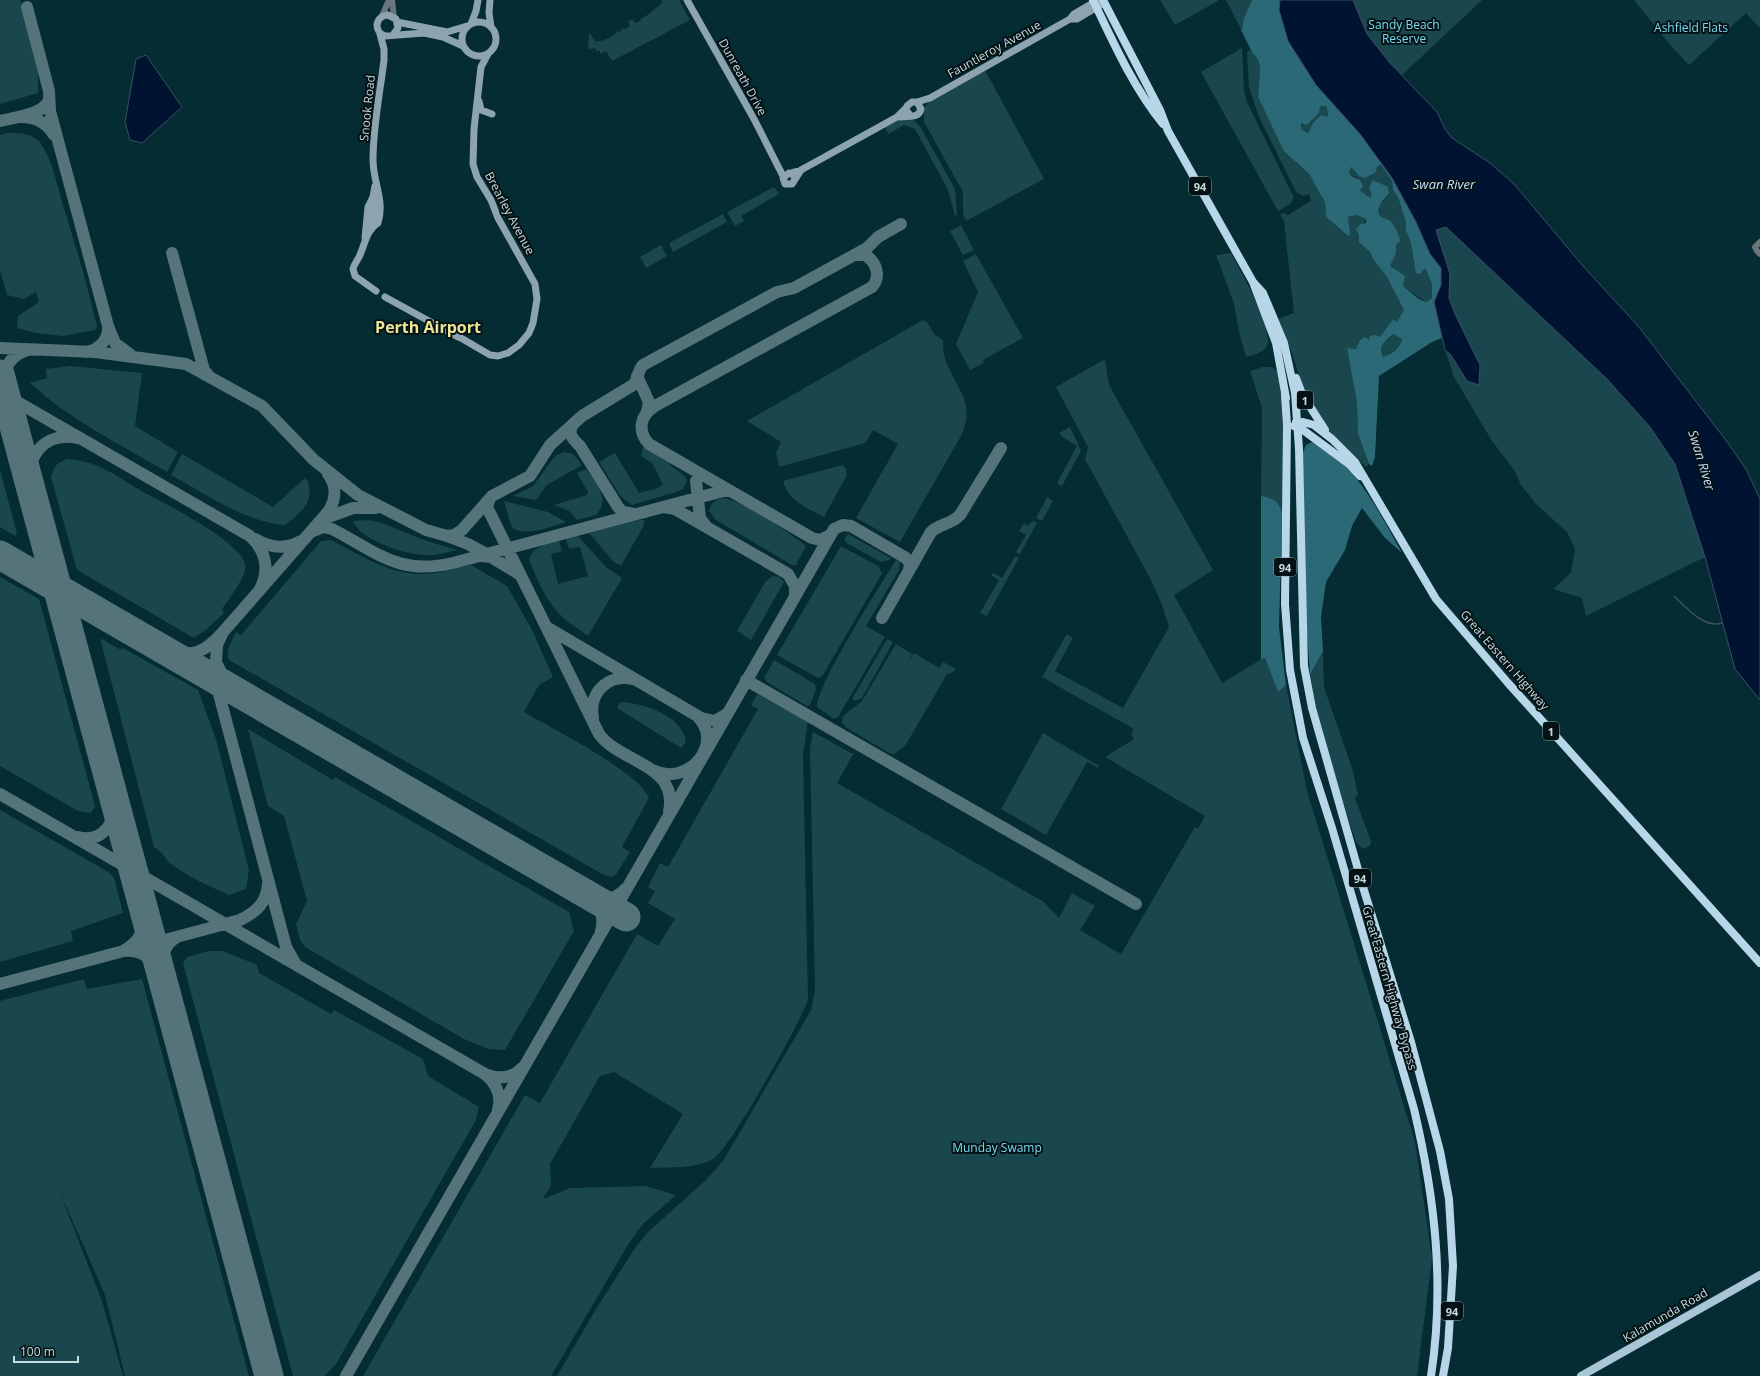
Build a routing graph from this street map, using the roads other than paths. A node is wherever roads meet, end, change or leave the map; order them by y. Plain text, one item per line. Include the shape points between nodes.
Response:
1 (389, 0) edge
2 (392, 0) edge
3 (478, 0) edge
4 (490, 0) edge
5 (687, 0) edge
6 (1098, 2) edge
7 (382, 16) junction
8 (396, 20) junction
9 (469, 25) junction
10 (491, 27) junction
11 (380, 34) junction
12 (393, 35) junction
13 (463, 46) junction
14 (488, 54) junction
15 (479, 87) junction
16 (919, 106) junction
17 (906, 108) junction
18 (492, 114) dead end
19 (910, 116) junction
20 (897, 117) junction
21 (1758, 244) edge
22 (1760, 254) edge
23 (1253, 282) junction
24 (376, 291) dead end
25 (385, 297) dead end
26 (1288, 356) junction
27 (1285, 395) junction
28 (1298, 424) junction
29 (1316, 438) junction
30 (1332, 439) junction
31 (1299, 449) junction
32 (1286, 458) junction
33 (1367, 482) junction
34 (1760, 963) edge
35 (1760, 1275) edge
36 (1431, 1376) edge
37 (1443, 1376) edge
38 (1581, 1376) edge

1 - 7 street
2 - 8 street
3 - 9 main road via 476,12
4 - 10 main road
5 - 20 main road, Dunreath Drive via 779,166 789,175
6 - 16 main road, Fauntleroy Avenue via 1077,19 1070,19
6 - 23 highway, Great Eastern Highway / 94 via 1128,72 1152,111 1168,131
7 - 8 main road via 388,15
7 - 11 main road via 377,24
8 - 9 main road via 447,32
8 - 12 main road via 398,28
9 - 10 main road via 482,22
9 - 13 main road via 462,36
10 - 14 main road via 495,43
11 - 12 main road via 387,37
11 - 24 main road, Snook Road via 384,60 374,136 376,190 368,231 353,271 359,280
12 - 13 main road via 424,33
13 - 14 main road via 472,55
14 - 15 main road, Brearley Avenue via 482,63
15 - 18 main road via 480,109
15 - 25 main road, Brearley Avenue via 473,149 475,172 535,284 538,295 533,323 526,337 508,353 490,355
16 - 17 main road via 910,102
16 - 19 main road via 917,115
17 - 19 main road
17 - 20 main road
19 - 20 main road
21 - 22 street via 1756,251
23 - 26 highway, Great Eastern Highway / 94 via 1266,300
23 - 27 highway, Great Eastern Highway / 94 via 1276,343
26 - 28 highway, Great Eastern Highway / 94
26 - 30 highway, 1 via 1302,394
27 - 28 highway, Great Eastern Highway / 1 via 1292,416
27 - 32 highway, Great Eastern Highway Bypass / 94
28 - 29 highway, Great Eastern Highway / 1
28 - 30 highway, Great Eastern Highway via 1308,422
28 - 31 highway, Great Eastern Highway Bypass / 94
28 - 32 highway via 1291,428 1289,454
29 - 31 highway via 1303,440
29 - 33 highway, Great Eastern Highway / 1
30 - 33 highway, Great Eastern Highway / 1 via 1355,462
31 - 37 highway, Great Eastern Highway Bypass / 94 via 1304,666 1312,708 1426,1095 1449,1199 1453,1274 1448,1348
32 - 36 highway, Great Eastern Highway Bypass / 94 via 1285,604 1290,670 1303,738 1414,1109 1425,1156 1438,1268 1438,1311
33 - 34 highway, Great Eastern Highway / 1 via 1436,599 1508,683
35 - 38 main road, Kalamunda Road

